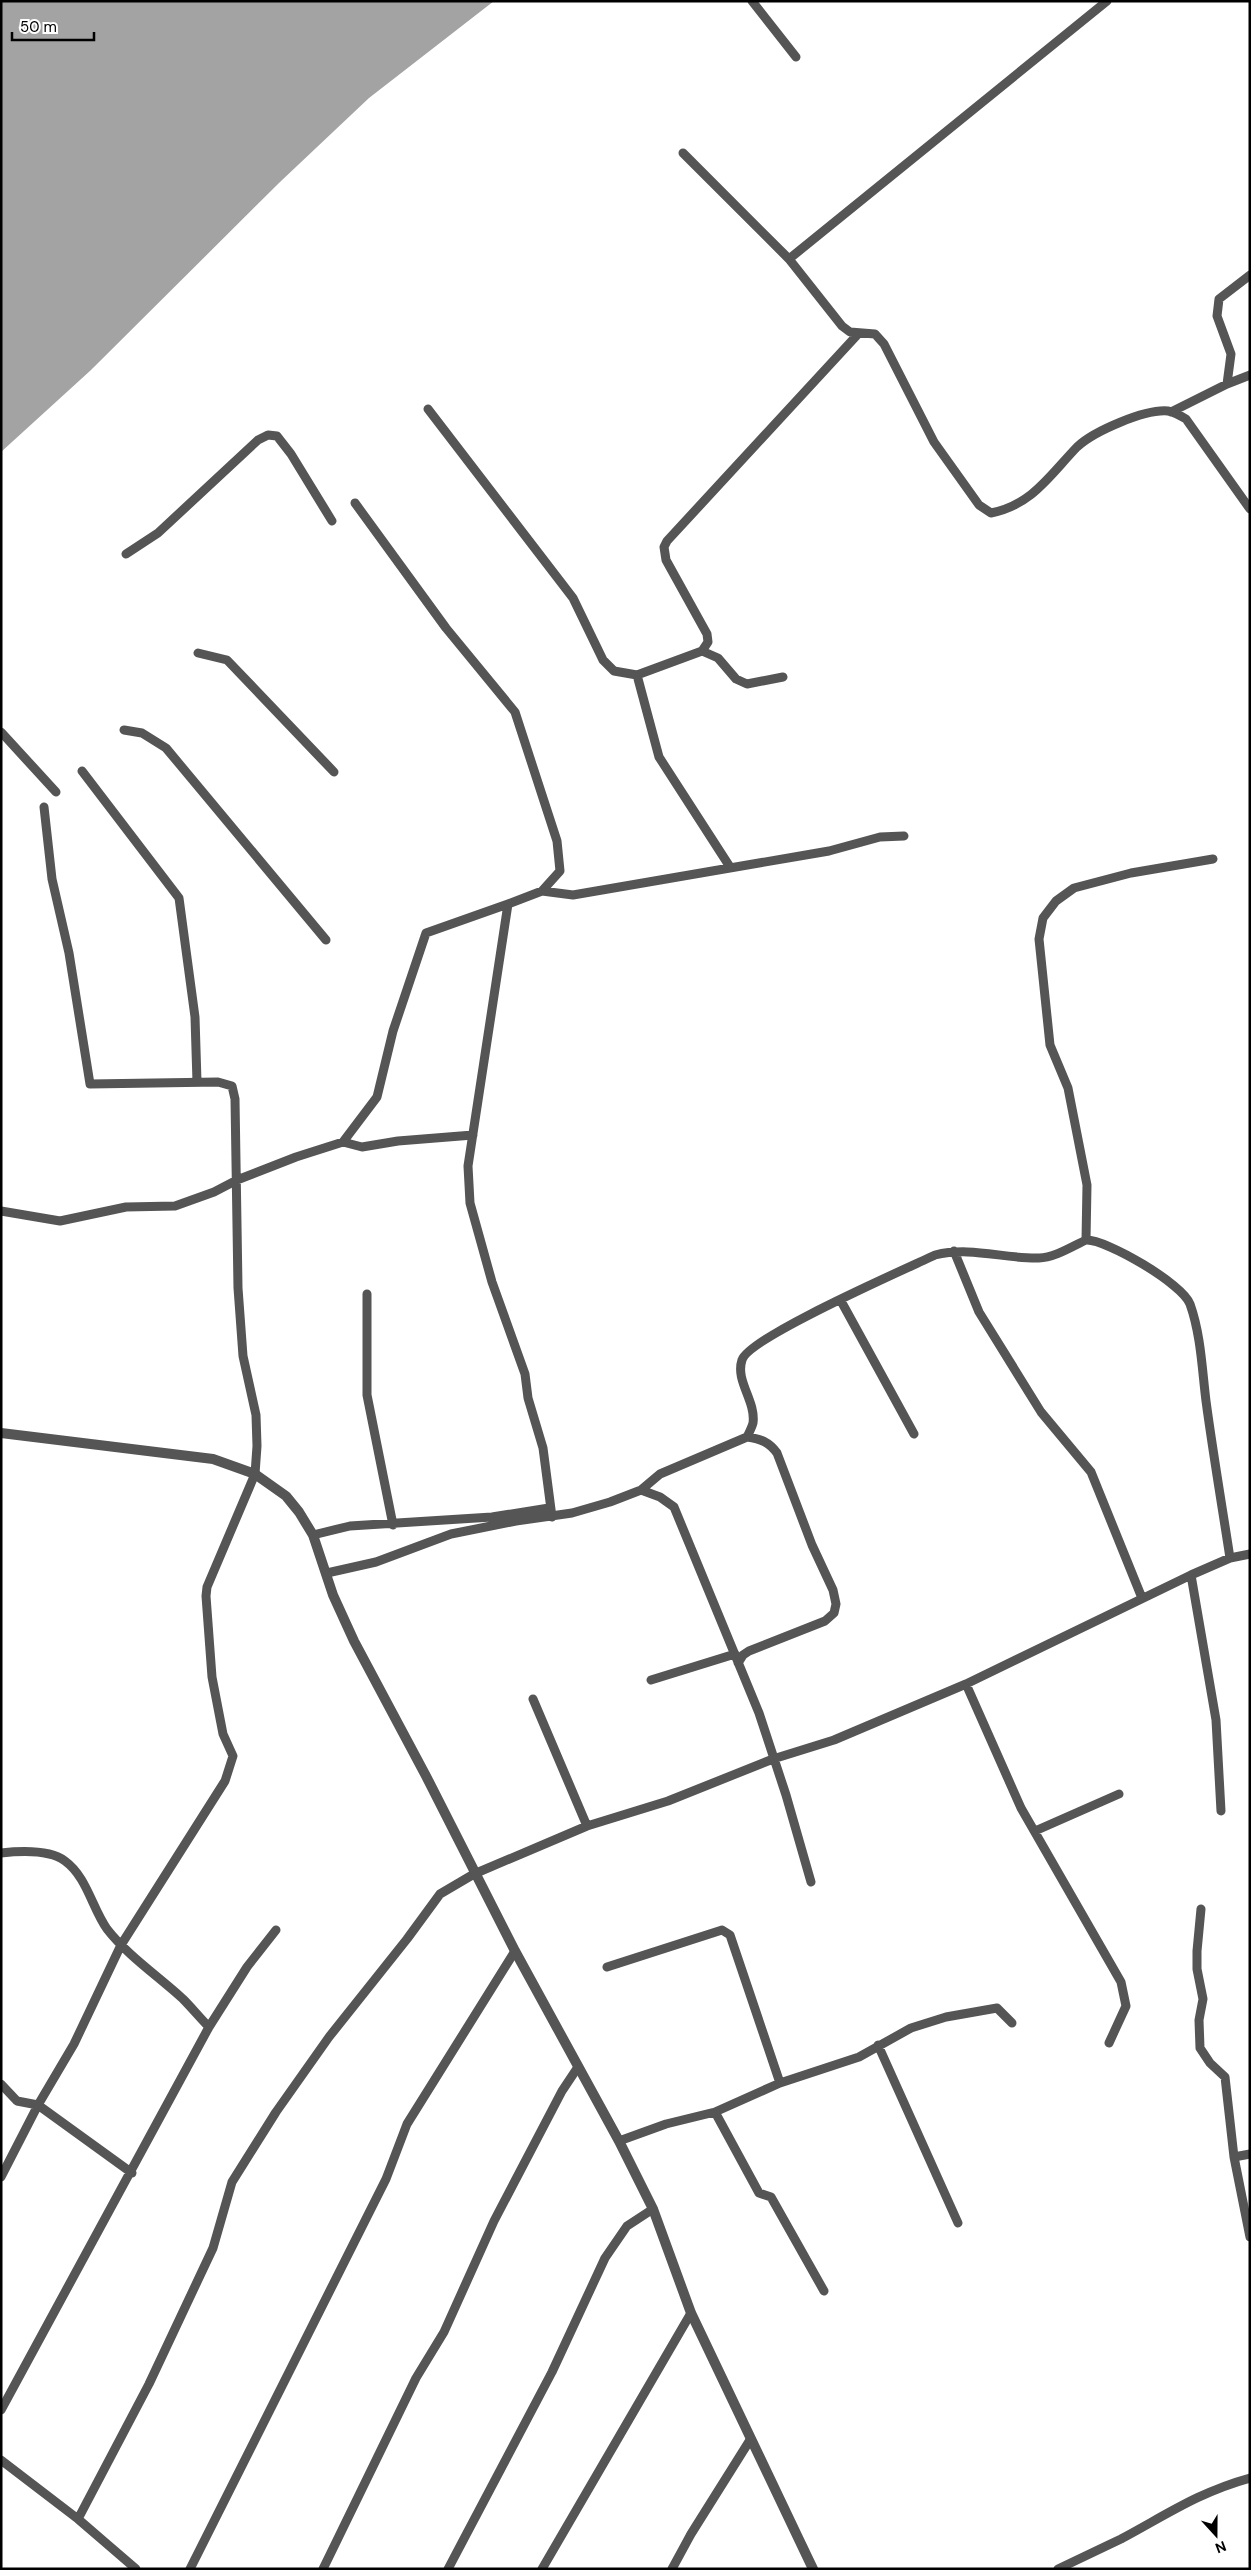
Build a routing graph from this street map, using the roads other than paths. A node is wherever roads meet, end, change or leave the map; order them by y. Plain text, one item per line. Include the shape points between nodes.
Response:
1 (752, 1) edge
2 (1107, 1) edge
3 (796, 57) dead end
4 (683, 153) dead end
5 (789, 259) junction
6 (1250, 275) edge
7 (859, 333) junction
8 (1250, 375) edge
9 (1227, 384) junction
10 (428, 408) dead end
11 (1171, 412) junction
12 (355, 503) dead end
13 (1250, 509) edge
14 (332, 521) dead end
15 (126, 554) dead end
16 (702, 651) junction
17 (198, 653) dead end
18 (637, 675) junction
19 (783, 678) dead end
20 (124, 730) dead end
21 (1, 732) edge
22 (82, 770) dead end
23 (334, 772) dead end
24 (56, 792) dead end
25 (44, 807) dead end
26 (904, 836) dead end
27 (1213, 859) dead end
28 (730, 867) junction
29 (542, 890) junction
30 (508, 904) junction
31 (326, 940) dead end
32 (197, 1082) junction
33 (473, 1136) junction
34 (343, 1142) junction
35 (236, 1180) junction
36 (1, 1211) edge
37 (1086, 1240) junction
38 (954, 1250) junction
39 (368, 1294) dead end
40 (841, 1301) junction
41 (1, 1434) edge
42 (914, 1434) dead end
43 (747, 1437) junction
44 (255, 1474) junction
45 (641, 1490) junction
46 (551, 1512) junction
47 (393, 1525) junction
48 (313, 1535) junction
49 (1250, 1554) edge
50 (1230, 1558) junction
51 (327, 1573) junction
52 (1192, 1575) junction
53 (1142, 1598) junction
54 (737, 1659) junction
55 (651, 1680) dead end
56 (966, 1684) junction
57 (533, 1699) dead end
58 (773, 1759) junction
59 (1119, 1794) dead end
60 (1221, 1811) dead end
61 (587, 1826) junction
62 (1034, 1831) junction
63 (1, 1853) edge
64 (474, 1874) junction
65 (811, 1882) dead end
66 (1201, 1909) dead end
67 (276, 1930) dead end
68 (121, 1945) junction
69 (515, 1951) junction
70 (607, 1967) dead end
71 (1012, 2023) dead end
72 (209, 2027) junction
73 (1109, 2043) dead end
74 (878, 2045) junction
75 (578, 2067) junction
76 (780, 2083) junction
77 (1, 2084) edge
78 (38, 2105) junction
79 (715, 2112) junction
80 (618, 2141) junction
81 (1250, 2154) edge
82 (1234, 2156) junction
83 (132, 2173) junction
84 (1, 2177) edge
85 (653, 2209) junction
86 (958, 2223) dead end
87 (1250, 2237) edge
88 (824, 2291) dead end
89 (691, 2314) junction
90 (1, 2410) edge
91 (750, 2440) junction
92 (1, 2460) edge
93 (1250, 2478) edge
94 (78, 2518) junction
95 (136, 2569) edge
96 (190, 2569) edge
97 (323, 2569) edge
98 (448, 2569) edge
99 (542, 2569) edge
100 (672, 2569) edge
101 (813, 2569) edge
102 (1058, 2569) edge

1 - 3 street
2 - 5 street
4 - 5 street
5 - 7 street via 842,326 850,332
6 - 9 street via 1219,299 1217,316 1231,354
7 - 11 street via 875,334 884,344 934,442 979,505 991,513 1005,510 1039,490 1079,446 1108,429 1154,411
7 - 16 street via 664,547 666,560 707,634 708,642
8 - 9 street
9 - 11 street
10 - 18 street via 573,598 603,660 614,671
11 - 13 street via 1186,419
12 - 29 street via 446,628 514,712 557,841 560,871
14 - 15 street via 291,454 277,436 268,435 258,440 158,533
16 - 18 street
16 - 19 street via 718,658 736,679 747,684
17 - 23 street via 227,660 238,669
18 - 28 street via 659,757
20 - 31 street via 142,733 166,748
21 - 24 street
22 - 32 street via 179,898 195,1017
25 - 32 street via 52,879 69,953 90,1084
26 - 28 street via 880,837 829,851
27 - 37 street via 1131,873 1074,888 1056,901 1043,918 1039,939 1050,1045 1068,1088 1087,1185
28 - 29 street via 573,895
29 - 30 street
30 - 33 street
30 - 34 street via 426,934 393,1032 377,1097
32 - 35 street via 232,1086
33 - 34 street via 362,1147
33 - 46 street via 468,1166 470,1203 492,1282 525,1374 528,1398 543,1448
34 - 35 street
35 - 36 street via 175,1206 126,1207 60,1221
35 - 44 street via 238,1288 243,1356 256,1415
37 - 38 street via 1041,1258
37 - 50 street via 1094,1240 1133,1258 1159,1274 1189,1302 1199,1339
38 - 40 street via 935,1255
38 - 53 street via 979,1312 1041,1412 1091,1472
39 - 47 street via 368,1395
40 - 42 street
40 - 43 street via 793,1323 750,1349 742,1358 742,1378 751,1403 753,1422
41 - 44 street via 213,1459
43 - 45 street via 660,1474
43 - 54 street via 760,1439 777,1453 836,1604 834,1613 825,1621
44 - 48 street via 286,1496
44 - 68 street via 206,1596 212,1677 223,1734 233,1756 225,1781
45 - 46 street via 610,1502
45 - 54 street via 660,1497 674,1508
46 - 47 street
46 - 51 street via 451,1534 376,1562
47 - 48 street via 350,1526
48 - 51 street
49 - 50 street
50 - 52 street
51 - 64 street via 333,1595 354,1641
52 - 53 street
52 - 60 street via 1216,1720
53 - 56 street
54 - 55 street
54 - 58 street
56 - 58 street via 834,1740
56 - 62 street
57 - 61 street
58 - 61 street via 668,1801
58 - 65 street
59 - 62 street
61 - 64 street
62 - 73 street via 1121,1982 1126,2006
63 - 68 street via 26,1852 65,1860 85,1886 106,1928
64 - 69 street
64 - 94 street via 440,1894 324,2045 232,2182 212,2248 149,2384
66 - 82 street via 1197,1951 1203,1999 1199,2020 1200,2048 1225,2077
67 - 72 street via 247,1967
68 - 72 street via 185,2001
68 - 78 street via 74,2044
69 - 75 street
69 - 96 street via 407,2124 386,2179
70 - 76 street via 722,1930 730,1935
71 - 74 street via 997,2008 976,2010 912,2028
72 - 83 street
74 - 76 street via 860,2057
74 - 86 street
75 - 80 street
75 - 97 street via 562,2091 494,2221 444,2332 416,2378
76 - 79 street
77 - 78 street via 17,2101
78 - 83 street
78 - 84 street
79 - 80 street via 666,2124
79 - 88 street via 759,2193 771,2197
80 - 85 street
81 - 82 street
82 - 87 street
83 - 90 street
85 - 89 street
85 - 98 street via 627,2226 605,2258 552,2372
89 - 91 street
89 - 99 street
91 - 100 street
91 - 101 street
92 - 94 street
93 - 102 street via 1199,2495
94 - 95 street

